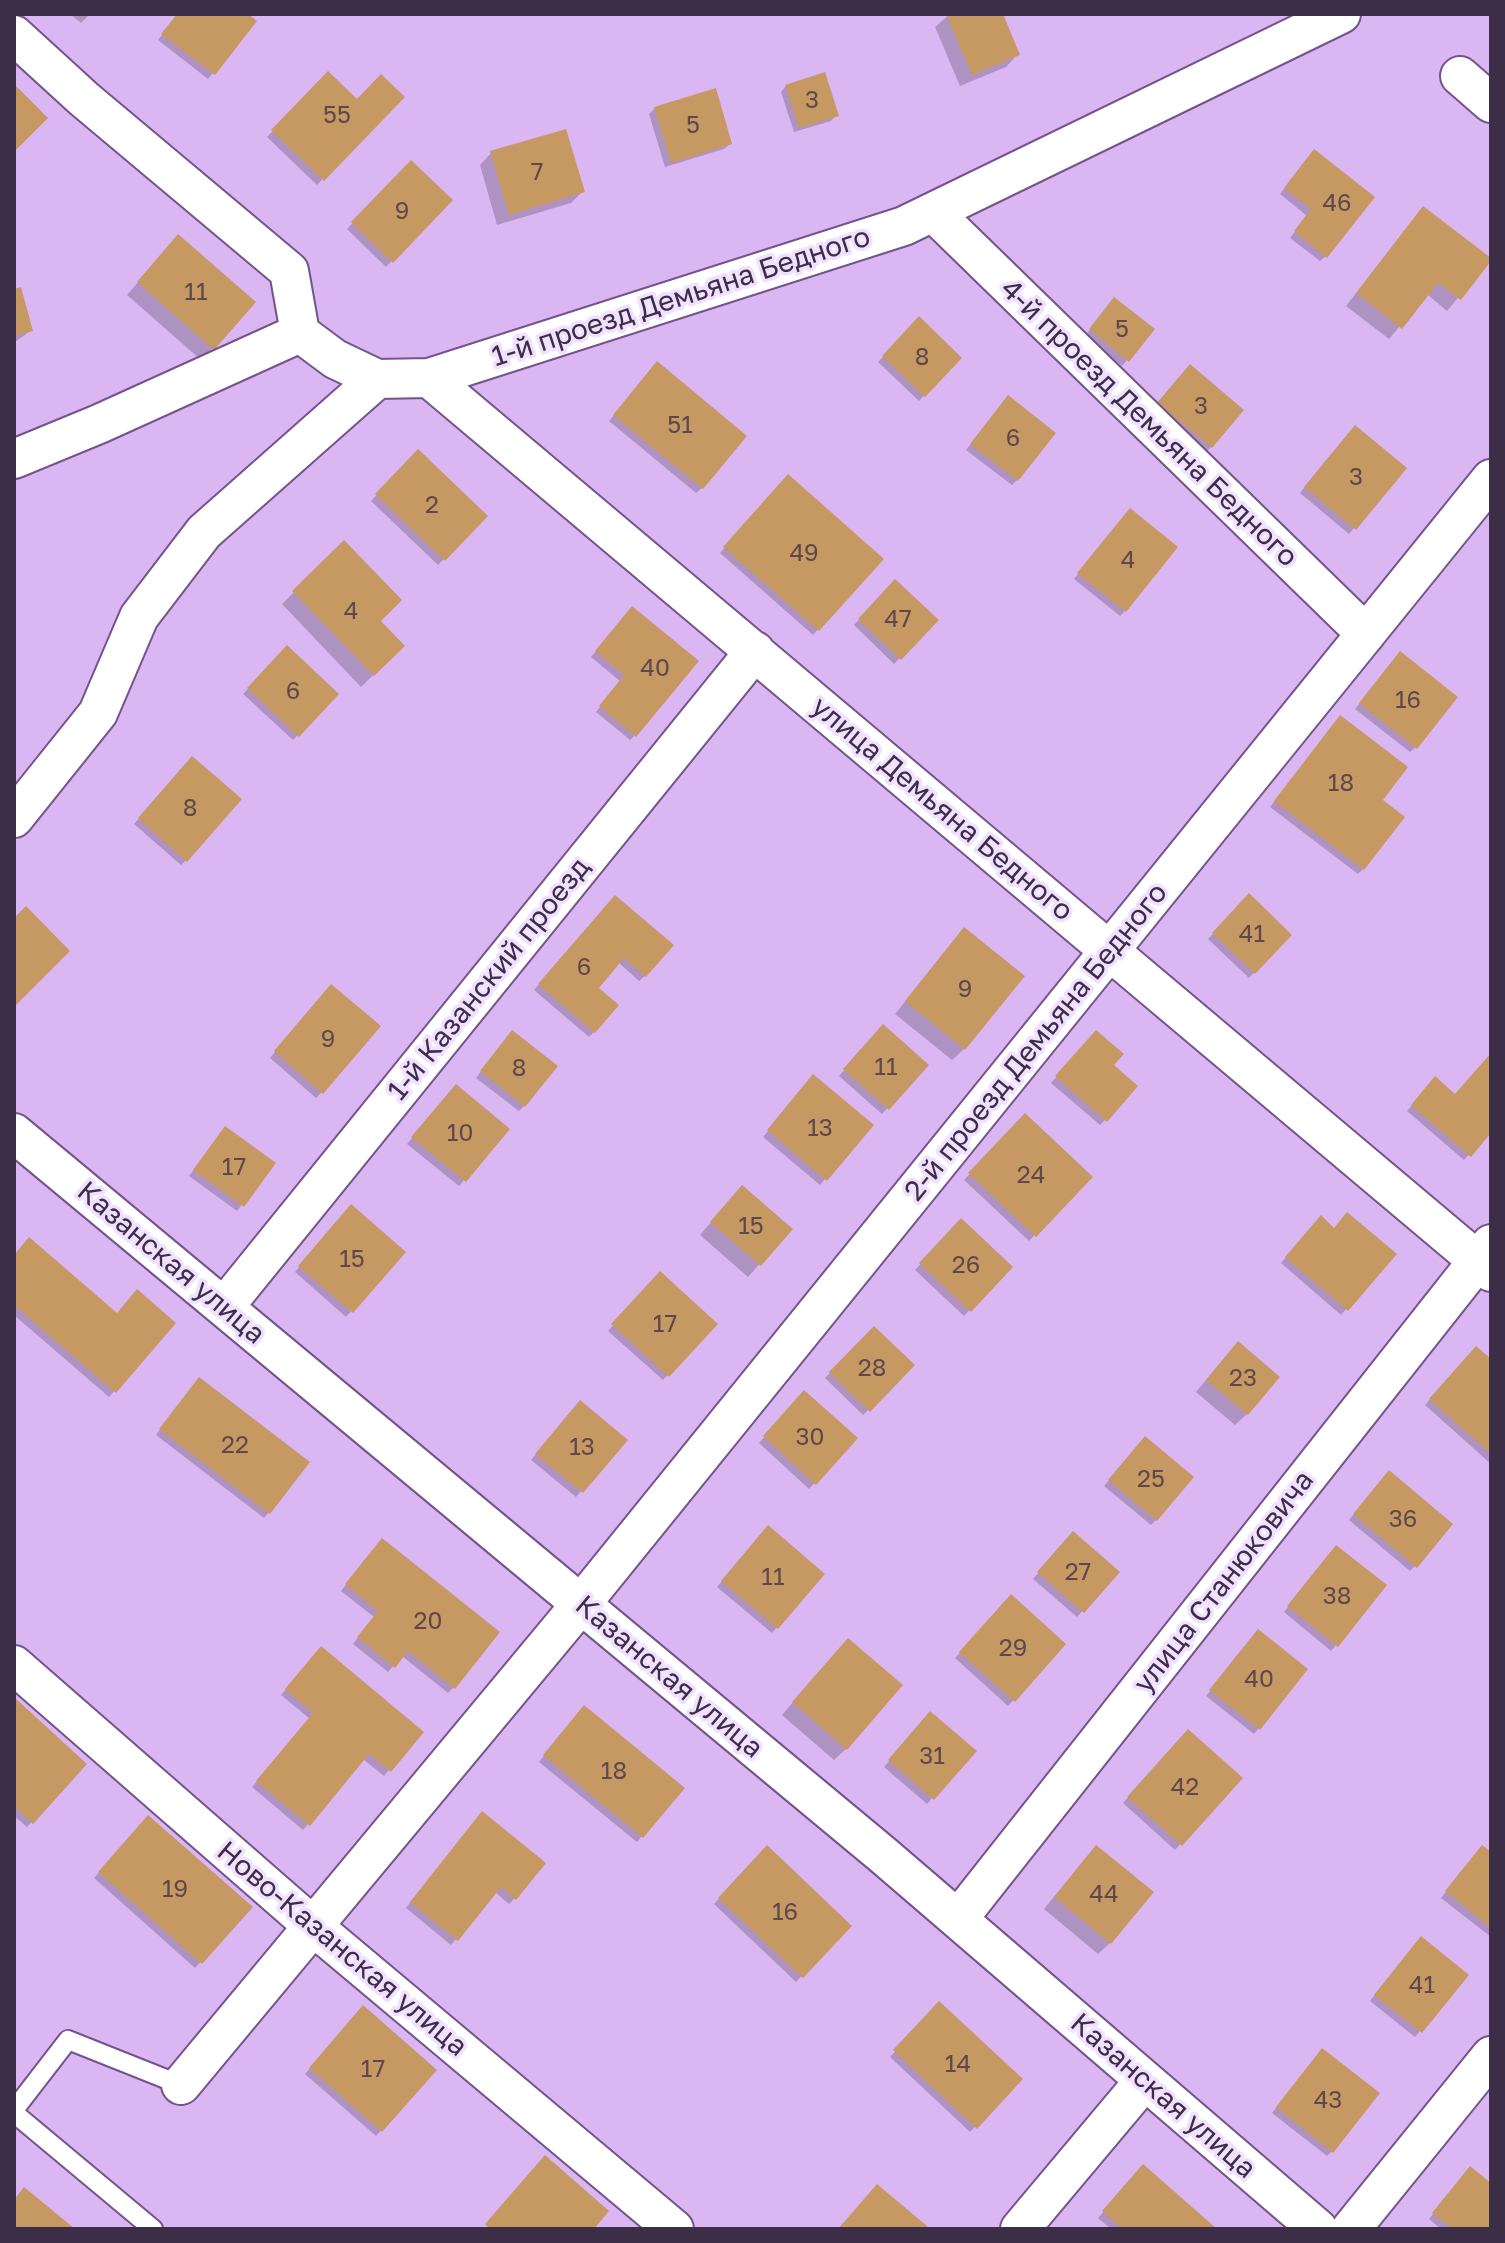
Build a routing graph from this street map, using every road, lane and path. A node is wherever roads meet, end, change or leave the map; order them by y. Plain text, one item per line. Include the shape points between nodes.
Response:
1 (1341, 14) edge
2 (14, 35) edge
3 (1460, 76) dead end
4 (1491, 103) edge
5 (933, 212) junction
6 (300, 333) junction
7 (429, 378) junction
8 (377, 379) junction
9 (14, 459) edge
10 (1491, 479) edge
11 (1366, 634) junction
12 (755, 651) junction
13 (14, 818) edge
14 (1111, 950) junction
15 (20, 1149) edge
16 (1487, 1259) edge
17 (224, 1307) junction
18 (581, 1604) junction
19 (14, 1665) edge
20 (958, 1919) junction
21 (314, 1927) junction
22 (1491, 2056) edge
23 (1145, 2080) junction
24 (181, 2085) joint
25 (14, 2112) edge
26 (153, 2229) edge
27 (674, 2229) edge
28 (1020, 2229) edge
29 (1318, 2229) edge
30 (1351, 2229) edge

1 - 5 street, 1-й проезд Демьяна Бедного
2 - 6 street via 289,271
3 - 4 street
5 - 7 street, 1-й проезд Демьяна Бедного via 904,226
5 - 11 street, 4-й проезд Демьяна Бедного
6 - 8 street, 1-й проезд Демьяна Бедного via 335,359
6 - 9 street
7 - 8 street, 1-й проезд Демьяна Бедного
7 - 12 street, улица Демьяна Бедного
8 - 13 street via 204,532 139,617 98,713
10 - 11 street, 2-й проезд Демьяна Бедного
11 - 14 street, 2-й проезд Демьяна Бедного
12 - 14 street, улица Демьяна Бедного
12 - 17 street, 1-й Казанский проезд
14 - 16 street, улица Демьяна Бедного
14 - 18 street, 2-й проезд Демьяна Бедного
15 - 17 street, Казанская улица
16 - 20 street, улица Станюковича
17 - 18 street, Казанская улица
18 - 20 street, Казанская улица
18 - 21 street, 2-й проезд Демьяна Бедного
19 - 21 street, Ново-Казанская улица
20 - 23 street, Казанская улица
21 - 24 street, 2-й проезд Демьяна Бедного
21 - 27 street, Ново-Казанская улица
22 - 30 street
23 - 28 street
23 - 29 street, Казанская улица
24 - 25 lane via 68,2040
25 - 26 lane

